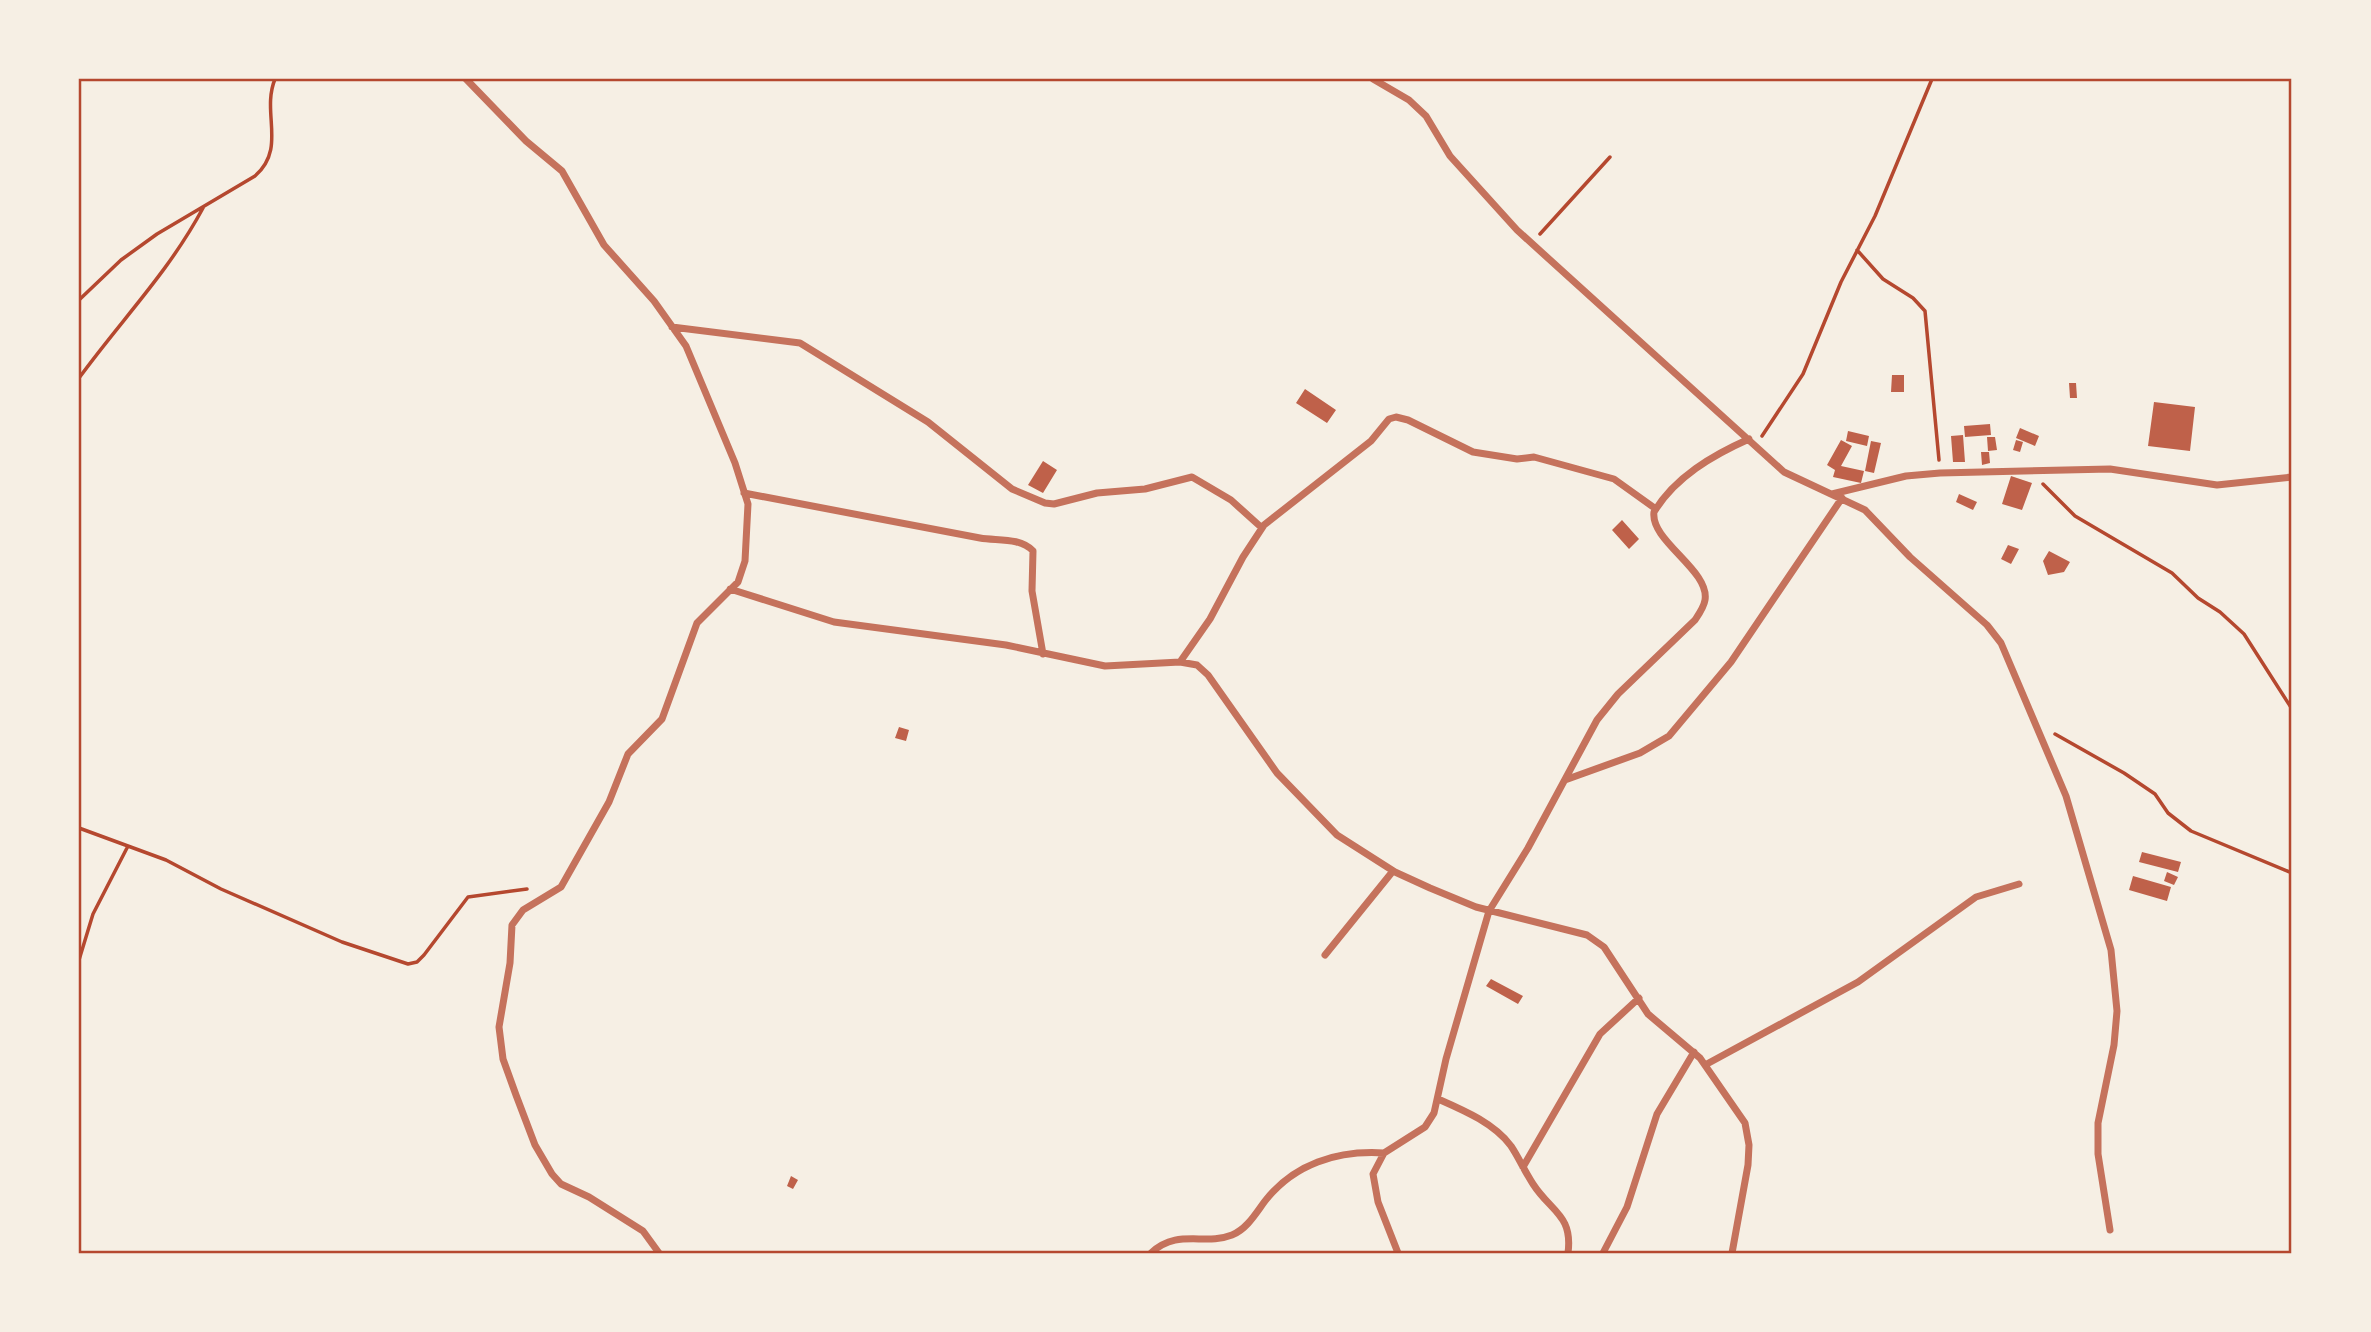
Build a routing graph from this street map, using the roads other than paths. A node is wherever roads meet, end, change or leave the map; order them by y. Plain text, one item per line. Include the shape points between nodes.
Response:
1 (466, 79) edge
2 (1373, 79) edge
3 (672, 327) junction
4 (1749, 439) junction
5 (2292, 477) edge
6 (744, 493) junction
7 (1831, 494) junction
8 (1842, 498) junction
9 (1656, 509) junction
10 (1262, 528) junction
11 (730, 589) junction
12 (1043, 654) junction
13 (1180, 662) junction
14 (1565, 780) junction
15 (1392, 871) junction
16 (2019, 884) dead end
17 (1489, 911) junction
18 (1325, 955) dead end
19 (1639, 998) junction
20 (1694, 1052) junction
21 (1705, 1065) junction
22 (1438, 1098) junction
23 (1384, 1153) junction
24 (1523, 1167) junction
25 (2110, 1230) dead end
26 (659, 1253) edge
27 (1151, 1253) edge
28 (1398, 1253) edge
29 (1568, 1253) edge
30 (1603, 1253) edge
31 (1732, 1253) edge

1 - 3 street via 562,171 604,245
2 - 4 street via 1426,116 1450,156 1532,244
3 - 6 street via 696,369
3 - 10 street via 800,343 928,422 1012,489 1045,503 1097,492 1145,489 1192,477 1231,500
4 - 7 street via 1784,472
4 - 9 street via 1683,478
5 - 7 street via 2217,485 2131,470 2063,468 1906,476
6 - 11 street via 749,530 745,561 738,582
6 - 12 street via 1029,547 1034,553 1034,608
7 - 8 street
8 - 14 street via 1731,662 1669,736
8 - 25 street via 1865,510 2001,643 2066,796 2111,950 2116,999 2114,1045 2098,1123
9 - 10 street via 1614,480 1534,457 1474,452 1396,417
9 - 14 street via 1653,517 1659,531 1704,589 1703,606 1695,620 1597,720
10 - 13 street
11 - 12 street via 834,622
11 - 26 street via 697,622 662,719 628,754 609,802 561,887 523,910 512,925 499,1027 503,1059 535,1144 552,1174 561,1184 589,1196 643,1231
12 - 13 street via 1105,666
13 - 15 street via 1196,665 1208,675 1277,773 1337,835
14 - 17 street
15 - 17 street
15 - 18 street
16 - 21 street via 1976,897 1858,982
17 - 19 street via 1587,935 1604,947
17 - 22 street
19 - 20 street via 1660,1027
19 - 24 street via 1600,1034
20 - 21 street
20 - 30 street via 1657,1114 1627,1207
21 - 31 street via 1745,1123 1749,1145
22 - 23 street via 1430,1121
22 - 24 street via 1506,1140
23 - 27 street via 1308,1164 1292,1172 1235,1234 1177,1239
23 - 28 street via 1373,1185
24 - 29 street via 1565,1221 1570,1236

